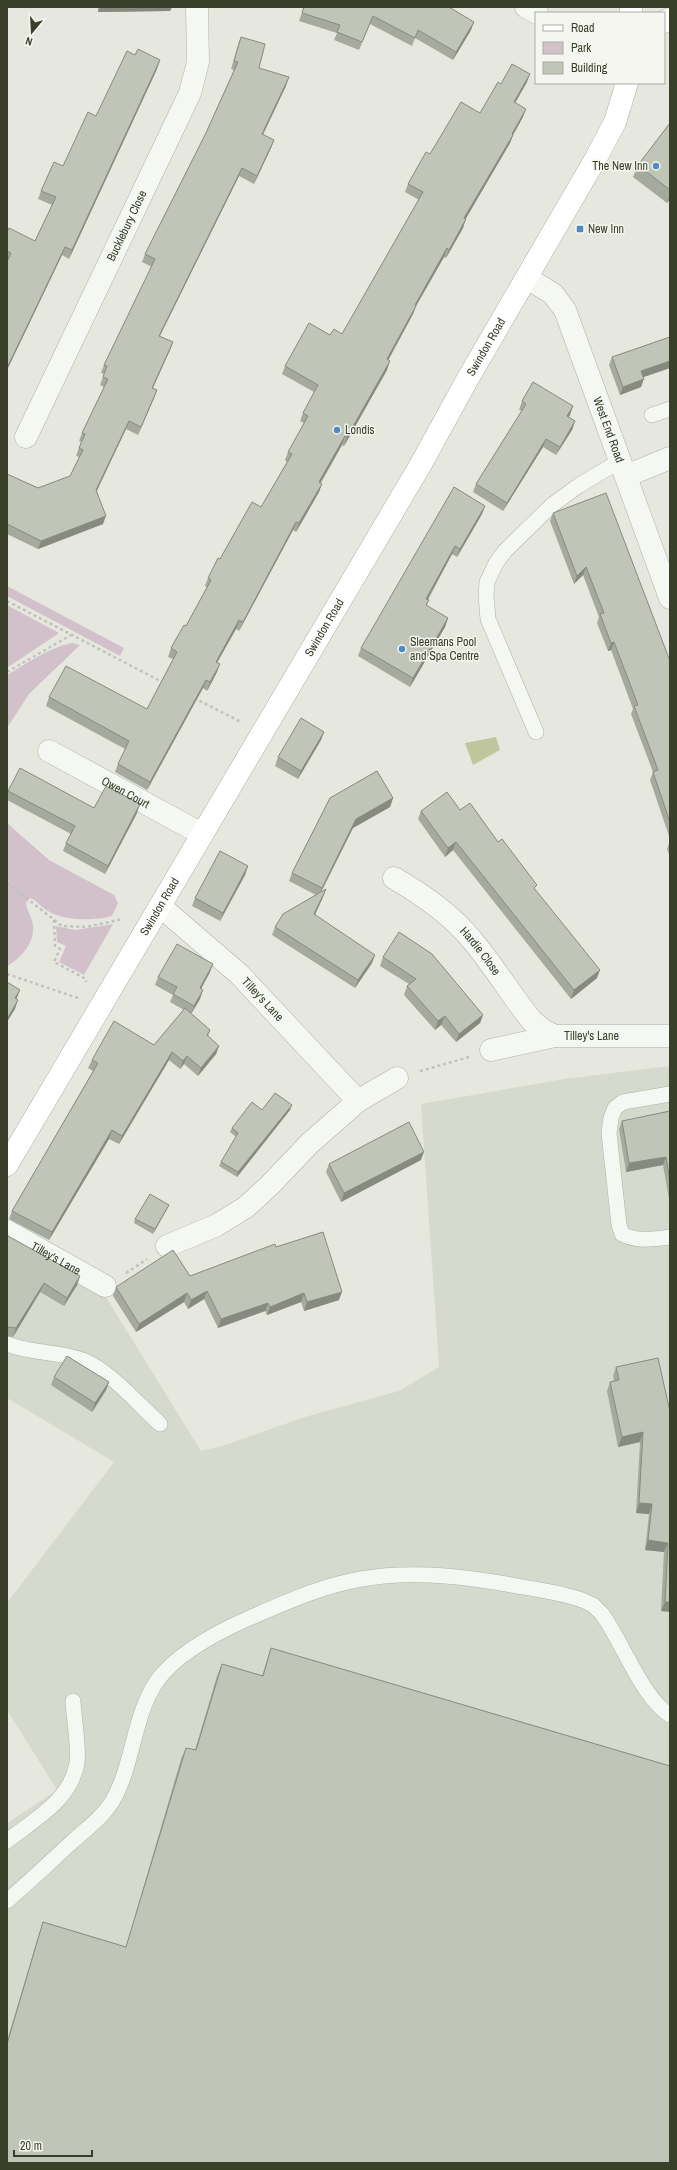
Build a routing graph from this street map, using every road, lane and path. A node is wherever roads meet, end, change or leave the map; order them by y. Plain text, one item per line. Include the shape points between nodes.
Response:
1 (197, 7) edge
2 (526, 7) edge
3 (535, 12) edge
4 (627, 84) edge
5 (527, 278) junction
6 (670, 409) edge
7 (652, 415) dead end
8 (26, 437) dead end
9 (670, 458) edge
10 (623, 469) junction
11 (670, 598) edge
12 (7, 601) edge
13 (71, 634) junction
14 (7, 672) edge
15 (170, 685) edge
16 (191, 696) edge
17 (536, 732) dead end
18 (261, 733) junction
19 (49, 751) dead end
20 (202, 834) junction
21 (394, 878) dead end
22 (7, 883) edge
23 (158, 909) junction
24 (54, 920) junction
25 (7, 974) edge
26 (94, 1003) junction
27 (555, 1036) junction
28 (670, 1036) edge
29 (491, 1050) joint
30 (397, 1078) joint
31 (670, 1094) edge
32 (358, 1101) junction
33 (7, 1165) edge
34 (7, 1231) edge
35 (670, 1237) edge
36 (167, 1246) joint
37 (105, 1286) joint
38 (7, 1344) edge
39 (160, 1424) dead end
40 (73, 1702) dead end
41 (670, 1715) edge
42 (7, 1841) edge
43 (7, 1901) edge

1 - 8 street, Bucklebury Close via 198,62 190,93
2 - 3 street
4 - 5 main road, Swindon Road via 615,122
5 - 10 street, West End Road via 553,294 565,310
5 - 18 main road, Swindon Road via 421,464
6 - 7 lane
9 - 10 street
10 - 11 street, West End Road
10 - 17 lane via 578,486 552,505 505,552 496,563 487,582 488,619
12 - 13 path
13 - 14 path
13 - 15 path
16 - 18 path
18 - 20 main road, Swindon Road
19 - 20 street, Owen Court
20 - 23 main road, Swindon Road
21 - 27 street, Hardie Close via 448,914 472,939 532,1021
22 - 24 path
23 - 24 path via 80,927 62,926
23 - 26 main road, Swindon Road
23 - 32 street, Tilley's Lane via 239,974
24 - 26 path via 55,946 60,949 54,962 86,979 89,995
25 - 26 path
26 - 33 main road, Swindon Road
27 - 28 street, Tilley's Lane
27 - 29 street, Tilley's Lane
29 - 30 path
30 - 32 street
31 - 35 lane via 623,1102 615,1108 608,1133 622,1234 630,1239 639,1240
32 - 36 street via 310,1143 246,1207 217,1226
34 - 37 street, Tilley's Lane
36 - 37 path
38 - 39 lane via 29,1351 67,1356 95,1366
40 - 42 lane via 77,1761 73,1777 59,1800
41 - 43 lane via 644,1686 602,1614 593,1605 582,1600 493,1582 434,1576 386,1576 312,1592 240,1622 207,1640 158,1679 143,1709 120,1786 104,1813

